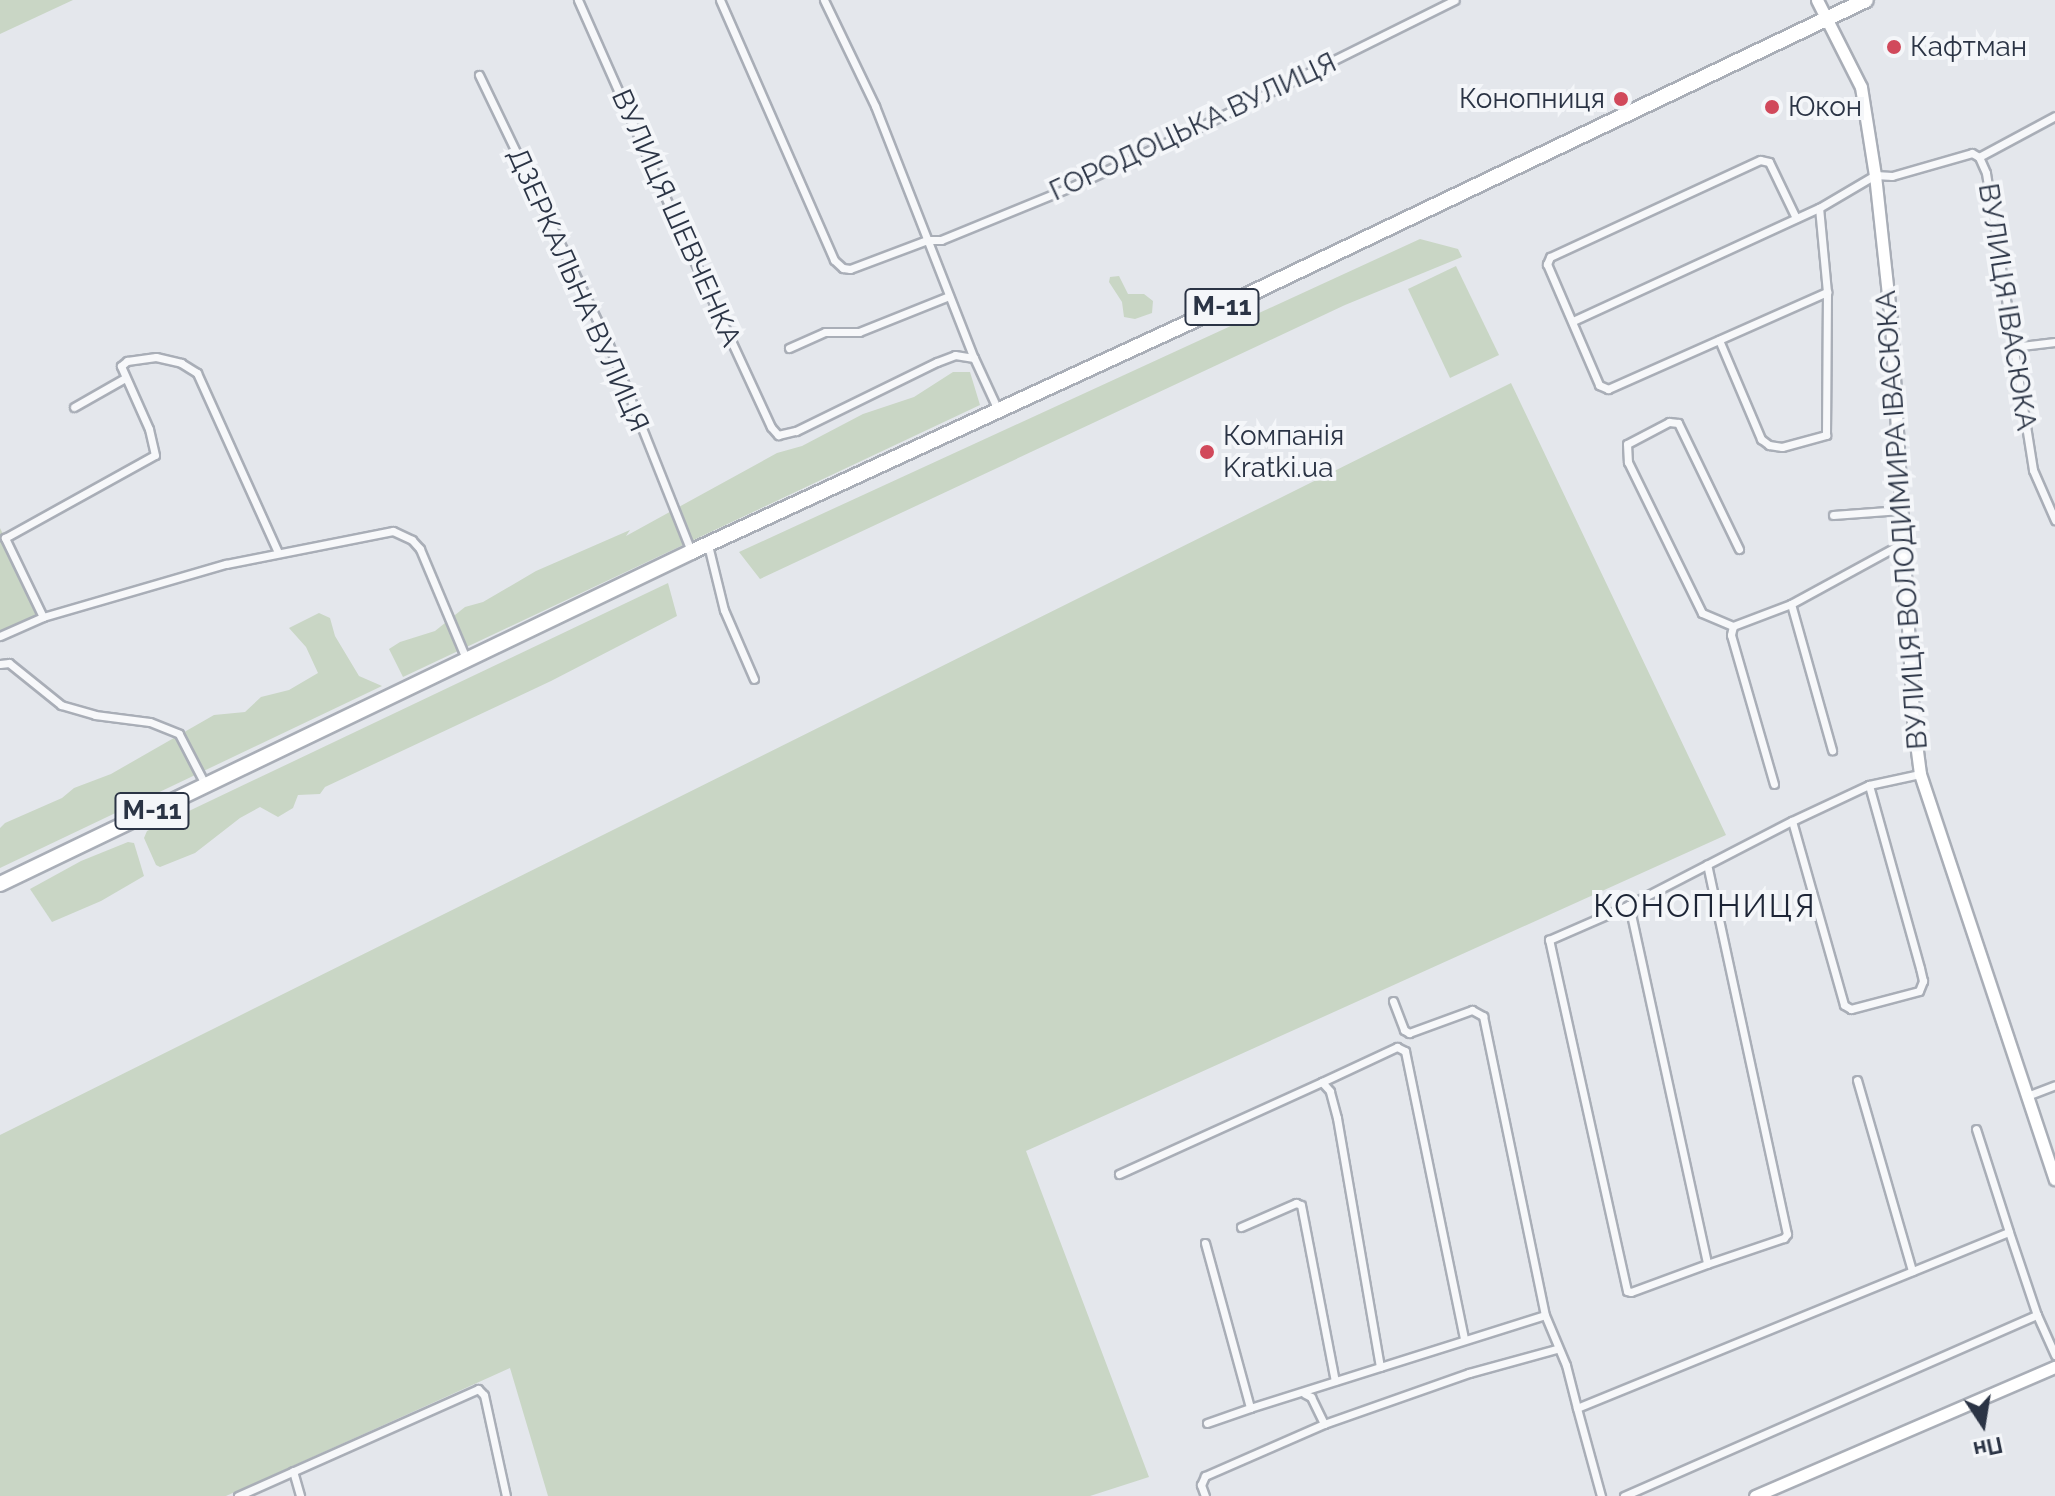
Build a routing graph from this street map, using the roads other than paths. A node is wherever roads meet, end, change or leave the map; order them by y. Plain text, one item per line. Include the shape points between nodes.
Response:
1 (578, 0) edge
2 (720, 0) edge
3 (824, 0) edge
4 (1455, 0) edge
5 (1817, 0) edge
6 (1866, 0) edge
7 (1825, 19) junction
8 (479, 75) dead end
9 (2055, 116) edge
10 (1979, 157) junction
11 (1875, 175) junction
12 (1819, 208) junction
13 (1796, 218) junction
14 (927, 240) junction
15 (1827, 292) junction
16 (949, 296) junction
17 (1573, 321) junction
18 (1719, 340) junction
19 (2055, 342) edge
20 (2013, 347) junction
21 (789, 348) dead end
22 (974, 358) junction
23 (125, 378) junction
24 (74, 407) dead end
25 (998, 410) junction
26 (1901, 510) junction
27 (1833, 515) dead end
28 (2055, 520) edge
29 (1903, 543) junction
30 (708, 545) junction
31 (1739, 549) dead end
32 (278, 552) junction
33 (691, 552) junction
34 (1791, 604) junction
35 (43, 617) junction
36 (1733, 626) junction
37 (0, 636) edge
38 (467, 661) junction
39 (0, 664) edge
40 (754, 679) dead end
41 (1832, 750) dead end
42 (1920, 774) junction
43 (1774, 784) dead end
44 (1869, 785) junction
45 (206, 786) junction
46 (1792, 821) junction
47 (1707, 865) junction
48 (0, 884) edge
49 (1629, 905) junction
50 (1393, 1001) dead end
51 (1857, 1080) dead end
52 (1322, 1082) junction
53 (2055, 1085) edge
54 (2027, 1096) junction
55 (1976, 1129) dead end
56 (1119, 1174) dead end
57 (2055, 1179) edge
58 (1241, 1227) dead end
59 (2009, 1232) junction
60 (1205, 1243) dead end
61 (1707, 1264) junction
62 (1912, 1271) junction
63 (1545, 1315) junction
64 (2037, 1315) junction
65 (1464, 1339) junction
66 (1557, 1349) junction
67 (2055, 1355) edge
68 (1380, 1367) junction
69 (2055, 1367) edge
70 (1335, 1381) junction
71 (1303, 1393) junction
72 (1250, 1408) junction
73 (1577, 1408) junction
74 (1207, 1423) dead end
75 (1324, 1424) junction
76 (293, 1471) junction
77 (238, 1496) edge
78 (300, 1496) edge
79 (506, 1496) edge
80 (1205, 1496) edge
81 (1601, 1496) edge
82 (1624, 1496) edge
83 (1755, 1496) edge

1 - 22 street, ВУЛИЦЯ ШЕВЧЕНКА via 778,435 937,362 955,355
2 - 14 street, ГОРОДОЦЬКА ВУЛИЦЯ via 834,260 850,269
3 - 14 street via 875,106
4 - 14 street, ГОРОДОЦЬКА ВУЛИЦЯ via 1071,187 955,235
5 - 7 street, ВУЛИЦЯ ВОЛОДИМИРА ІВАСЮКА
6 - 7 highway, М-11
7 - 11 street, ВУЛИЦЯ ВОЛОДИМИРА ІВАСЮКА via 1861,87
7 - 25 highway, М-11
8 - 33 street, ДЗЕРКАЛЬНА ВУЛИЦЯ via 609,345
9 - 10 street
10 - 11 street, ВУЛИЦЯ ІВАСЮКА via 1964,153 1892,176
10 - 20 street, ВУЛИЦЯ ІВАСЮКА via 1986,173
11 - 12 street
11 - 26 street, ВУЛИЦЯ ВОЛОДИМИРА ІВАСЮКА via 1891,323
12 - 13 street
12 - 15 street
13 - 17 street
13 - 17 street via 1765,159 1662,205 1547,259
14 - 16 street
15 - 18 street
15 - 18 street via 1829,430 1823,437 1782,447 1761,439
16 - 21 street via 859,332 825,332
16 - 22 street
17 - 18 street via 1599,385 1608,389
19 - 20 street
20 - 28 street, ВУЛИЦЯ ІВАСЮКА via 2033,470
22 - 25 street
23 - 24 street
23 - 32 street via 121,366 127,361 156,357 197,373
23 - 35 street via 155,455 5,538
25 - 30 highway, М-11
26 - 27 street
26 - 29 street, ВУЛИЦЯ ВОЛОДИМИРА ІВАСЮКА
29 - 34 street
29 - 42 street, ВУЛИЦЯ ВОЛОДИМИРА ІВАСЮКА
30 - 33 highway, М-11
30 - 40 street via 724,610
31 - 36 street via 1678,423 1669,422 1627,444 1628,462 1702,613
32 - 35 street
32 - 38 street via 393,531 412,540 441,593
33 - 38 highway, М-11
34 - 36 street
34 - 41 street
35 - 37 street
36 - 43 street
38 - 45 highway, М-11
39 - 45 street via 9,663 61,705 150,722 179,734
42 - 44 street
42 - 54 street, ВУЛИЦЯ ВОЛОДИМИРА ІВАСЮКА
44 - 46 street
44 - 46 street via 1920,968 1919,991 1851,1009 1844,1005
45 - 48 highway, М-11
46 - 47 street
47 - 49 street
47 - 61 street via 1787,1234
49 - 61 street
49 - 61 street via 1552,937 1549,944 1627,1291
50 - 63 street via 1409,1033 1472,1010 1483,1016
51 - 62 street
52 - 56 street
52 - 65 street via 1397,1047 1405,1051
52 - 68 street via 1337,1118
53 - 54 street
54 - 57 street, ВУЛИЦЯ ВОЛОДИМИРА ІВАСЮКА
55 - 59 street
58 - 70 street via 1301,1205
59 - 62 street
59 - 64 street
60 - 72 street
62 - 73 street
63 - 65 street
63 - 66 street
64 - 67 street
64 - 82 street
65 - 68 street
66 - 73 street
66 - 75 street via 1469,1373
68 - 70 street
69 - 83 street
70 - 71 street
71 - 72 street
71 - 75 street via 1311,1397
72 - 74 street
73 - 81 street
75 - 80 street via 1205,1476
76 - 77 street
76 - 78 street
76 - 79 street via 478,1389 484,1395

